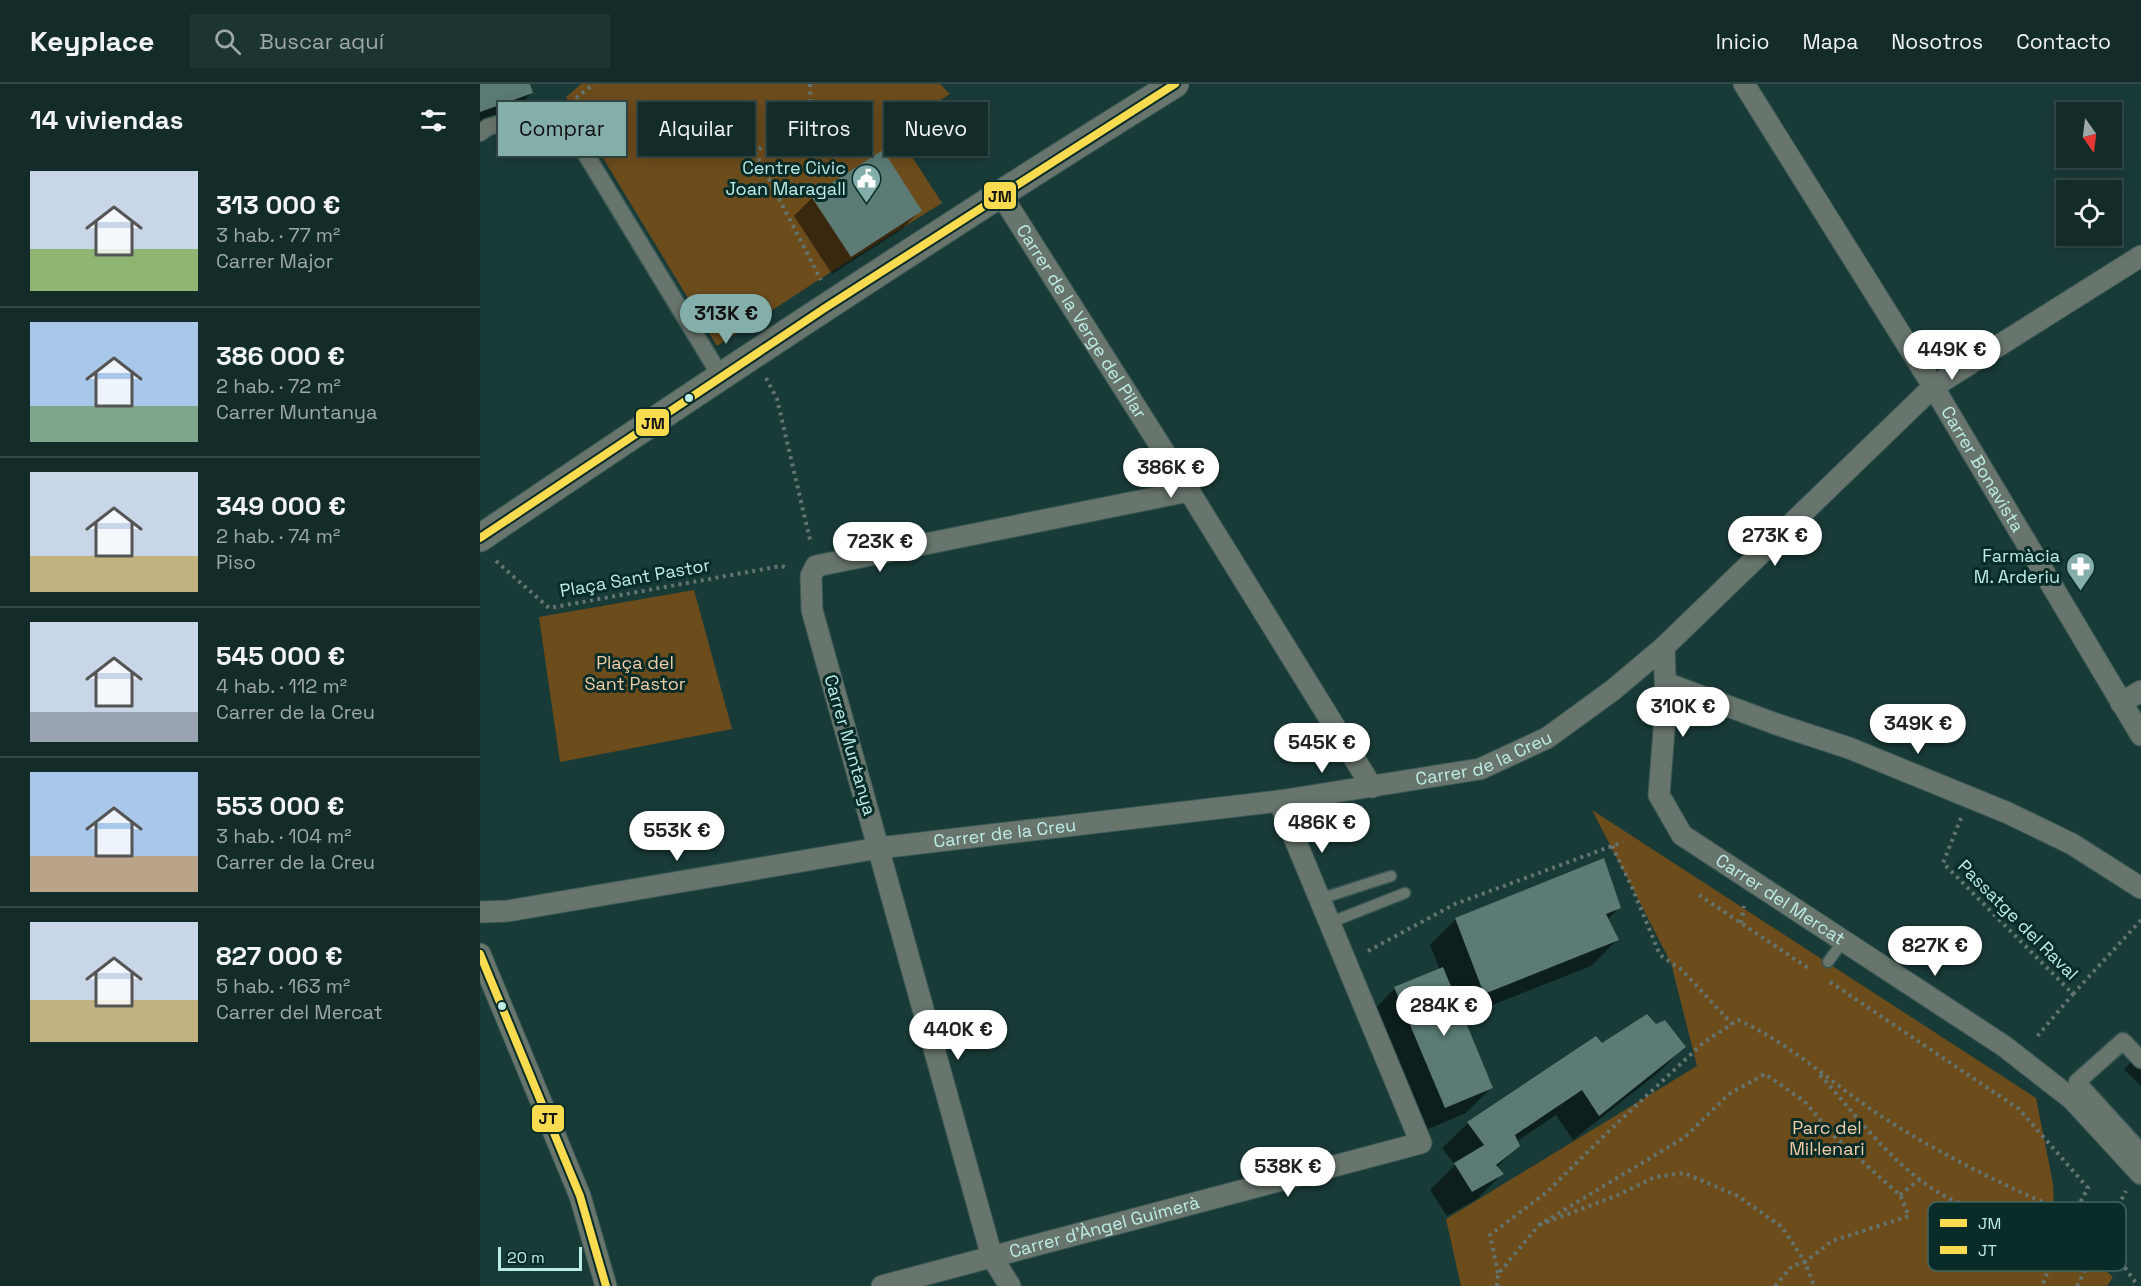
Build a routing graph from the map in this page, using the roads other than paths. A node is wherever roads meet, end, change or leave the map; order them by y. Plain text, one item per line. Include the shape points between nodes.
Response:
1 (1174, 84) edge
2 (1744, 84) edge
3 (480, 133) edge
4 (1000, 192) junction
5 (2141, 256) edge
6 (720, 375) junction
7 (1933, 387) junction
8 (1189, 491) junction
9 (484, 546) edge
10 (1664, 647) junction
11 (1666, 683) junction
12 (2141, 691) edge
13 (2121, 703) junction
14 (2141, 735) edge
15 (1372, 787) junction
16 (1279, 801) junction
17 (879, 848) junction
18 (1390, 876) dead end
19 (2141, 888) edge
20 (1405, 893) dead end
21 (1320, 899) junction
22 (480, 912) edge
23 (1329, 923) junction
24 (1844, 940) junction
25 (480, 954) edge
26 (1828, 962) dead end
27 (2141, 1060) edge
28 (2140, 1165) edge
29 (992, 1257) junction
30 (606, 1286) edge
31 (882, 1286) edge
32 (1010, 1286) edge

1 - 4 street
2 - 7 street, Carrer Bonavista
3 - 6 street via 488,127 559,110
4 - 6 street
4 - 8 street, Carrer de la Verge del Pilar
5 - 7 street, Carrer de la Creu
6 - 9 street
7 - 10 street, Carrer de la Creu
7 - 13 street, Carrer Bonavista
8 - 15 street, Carrer de la Verge del Pilar
8 - 17 street, Carrer Muntanya via 816,566 811,576 812,610
10 - 11 street, Carrer del Mercat
10 - 15 street, Carrer de la Creu via 1547,738 1480,769
11 - 19 street via 1849,747 1969,797 2072,844
11 - 24 street, Carrer del Mercat via 1659,795 1682,835
12 - 13 street
13 - 14 street, Carrer Bonavista
15 - 16 street, Carrer de la Creu
16 - 17 street, Carrer de la Creu
16 - 21 street, Carrer d'Àngel Guimerà
17 - 22 street, Carrer de la Creu via 508,911
17 - 29 street, Carrer Muntanya
18 - 21 lane
20 - 23 lane
21 - 23 street, Carrer d'Àngel Guimerà
23 - 29 street, Carrer d'Àngel Guimerà via 1421,1143
24 - 26 lane
24 - 28 street, Carrer del Mercat via 2029,1065 2072,1099
25 - 30 street via 580,1196
27 - 28 street via 2123,1041 2077,1082
29 - 31 street, Carrer d'Àngel Guimerà
29 - 32 street, Carrer Muntanya

